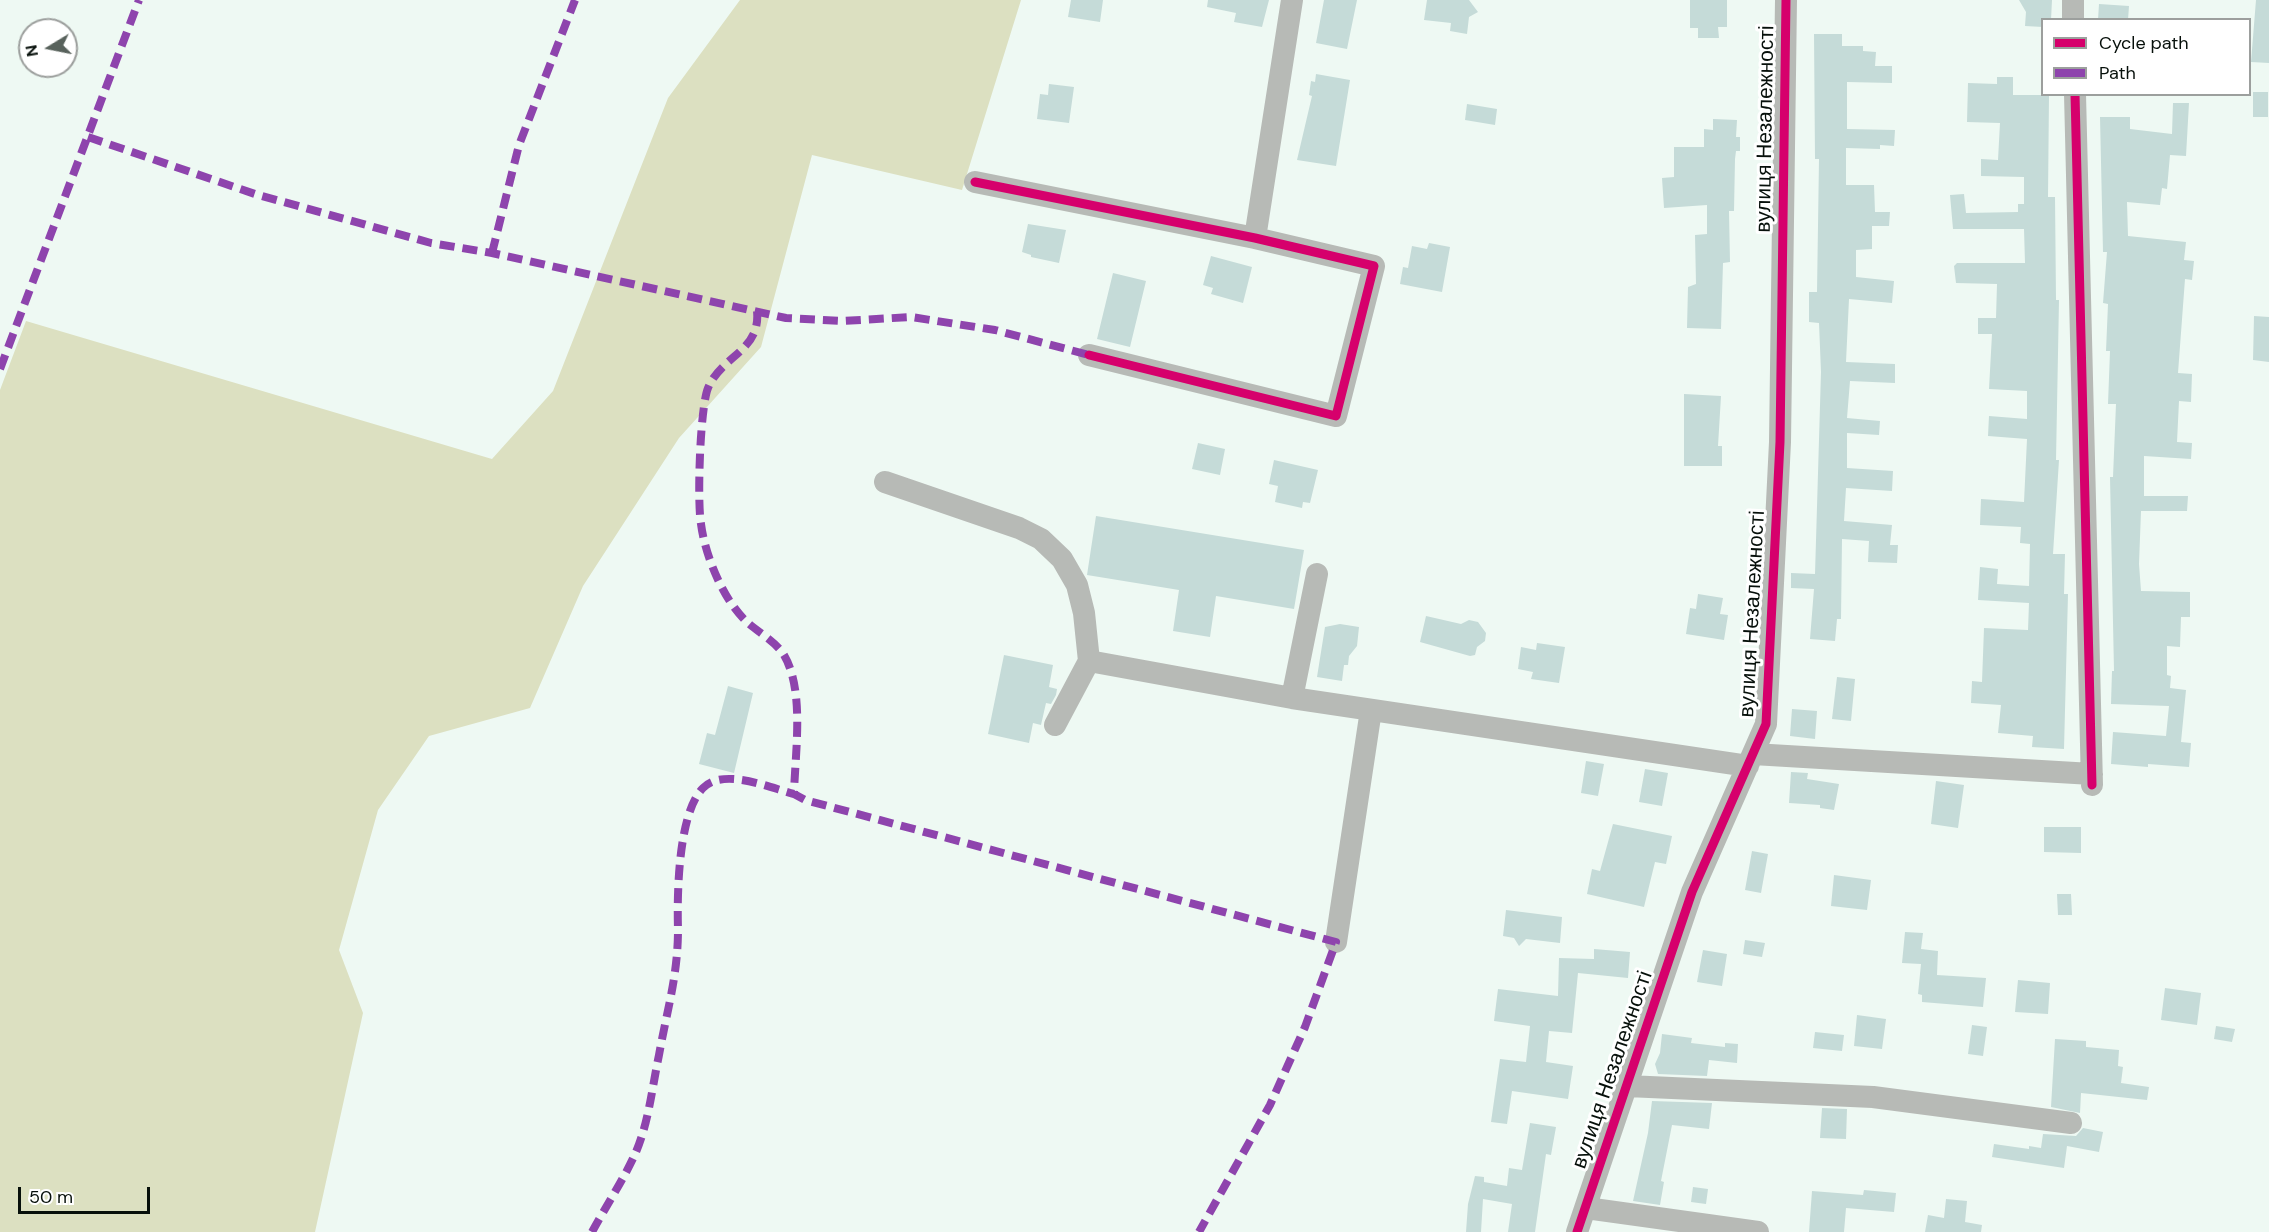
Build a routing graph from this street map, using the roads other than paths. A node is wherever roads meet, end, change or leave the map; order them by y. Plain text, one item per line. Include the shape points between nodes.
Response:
1 (1292, 0) edge
2 (1786, 0) edge
3 (2073, 0) edge
4 (2073, 18) edge
5 (2075, 96) edge
6 (975, 182) dead end
7 (1255, 238) junction
8 (1089, 355) dead end
9 (885, 482) dead end
10 (1317, 574) dead end
11 (1089, 662) junction
12 (1292, 698) junction
13 (1371, 710) junction
14 (1055, 725) dead end
15 (1750, 760) junction
16 (1336, 942) dead end
17 (1627, 1086) junction
18 (2071, 1122) dead end
19 (1586, 1208) junction
20 (1577, 1232) edge
21 (1758, 1232) edge

1 - 7 street
2 - 15 street, вулиця Незалежності via 1780,442 1766,724
3 - 4 street
5 - 15 street via 2092,779
6 - 7 street
7 - 8 street via 1374,267 1336,416
9 - 11 street via 1041,539 1062,559 1077,585
10 - 12 street
11 - 12 street
11 - 14 street
12 - 13 street
13 - 15 street
13 - 16 street
15 - 17 street, вулиця Незалежності via 1692,892
17 - 18 street via 1873,1097
17 - 19 street, вулиця Незалежності
19 - 20 street, вулиця Незалежності
19 - 21 street

